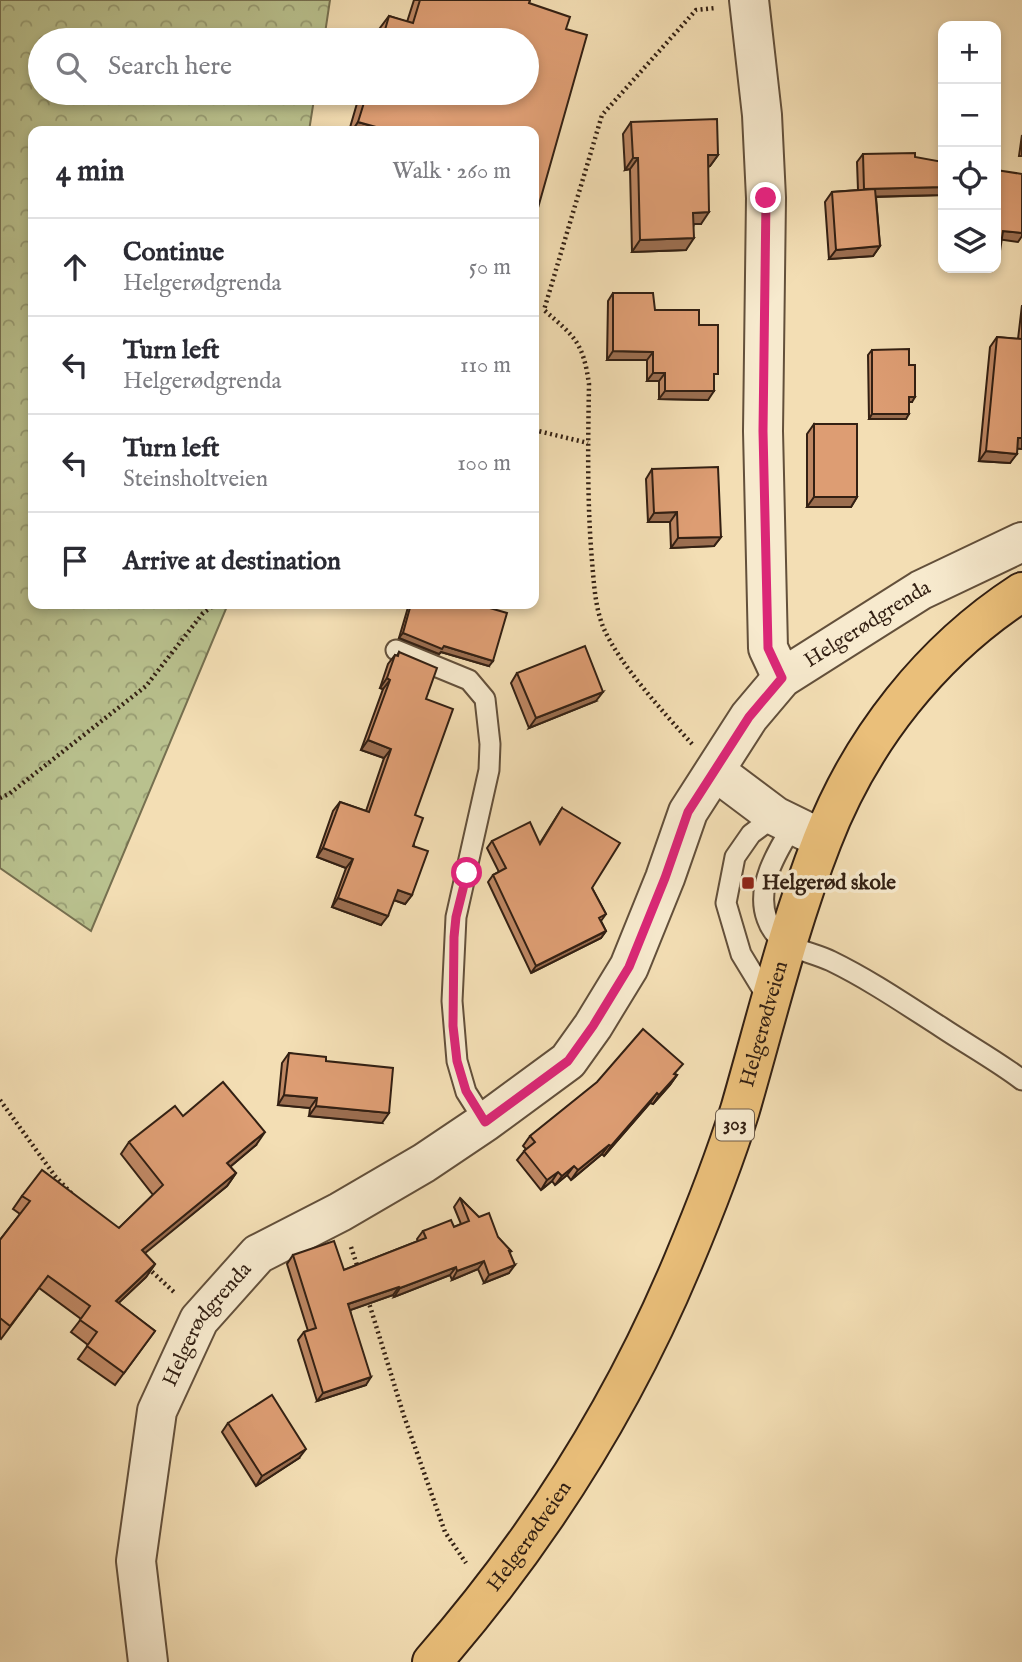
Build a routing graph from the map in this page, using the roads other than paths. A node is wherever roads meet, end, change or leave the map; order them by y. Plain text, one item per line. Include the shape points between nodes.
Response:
1 (749, 2) edge
2 (1022, 542) edge
3 (1022, 592) edge
4 (396, 650) dead end
5 (782, 678) junction
6 (715, 771) junction
7 (797, 826) junction
8 (787, 946) junction
9 (771, 1003) junction
10 (1022, 1080) edge
11 (485, 1122) junction
12 (148, 1662) edge
13 (432, 1662) edge

1 - 5 street via 766,198 763,431 768,648
2 - 5 street, Helgerødgrenda via 921,590
3 - 7 main road, Helgerødveien / 303 via 956,643 910,692 874,740 843,796
4 - 11 lane via 469,680 485,699 489,770 456,917 452,1001 457,1061 466,1091
5 - 6 street, Helgerødgrenda via 749,717
6 - 7 street
6 - 11 street, Helgerødgrenda via 688,812 629,967 593,1026 568,1061
7 - 8 main road, Helgerødveien / 303
7 - 9 lane via 751,834 735,857 726,903 741,954
8 - 9 main road, Helgerødveien / 303
8 - 10 lane via 868,980
9 - 13 main road, Helgerødveien / 303 via 708,1200 657,1319 579,1464 496,1585
11 - 12 street, Helgerødgrenda via 340,1212 258,1254 199,1320 157,1411 136,1561

